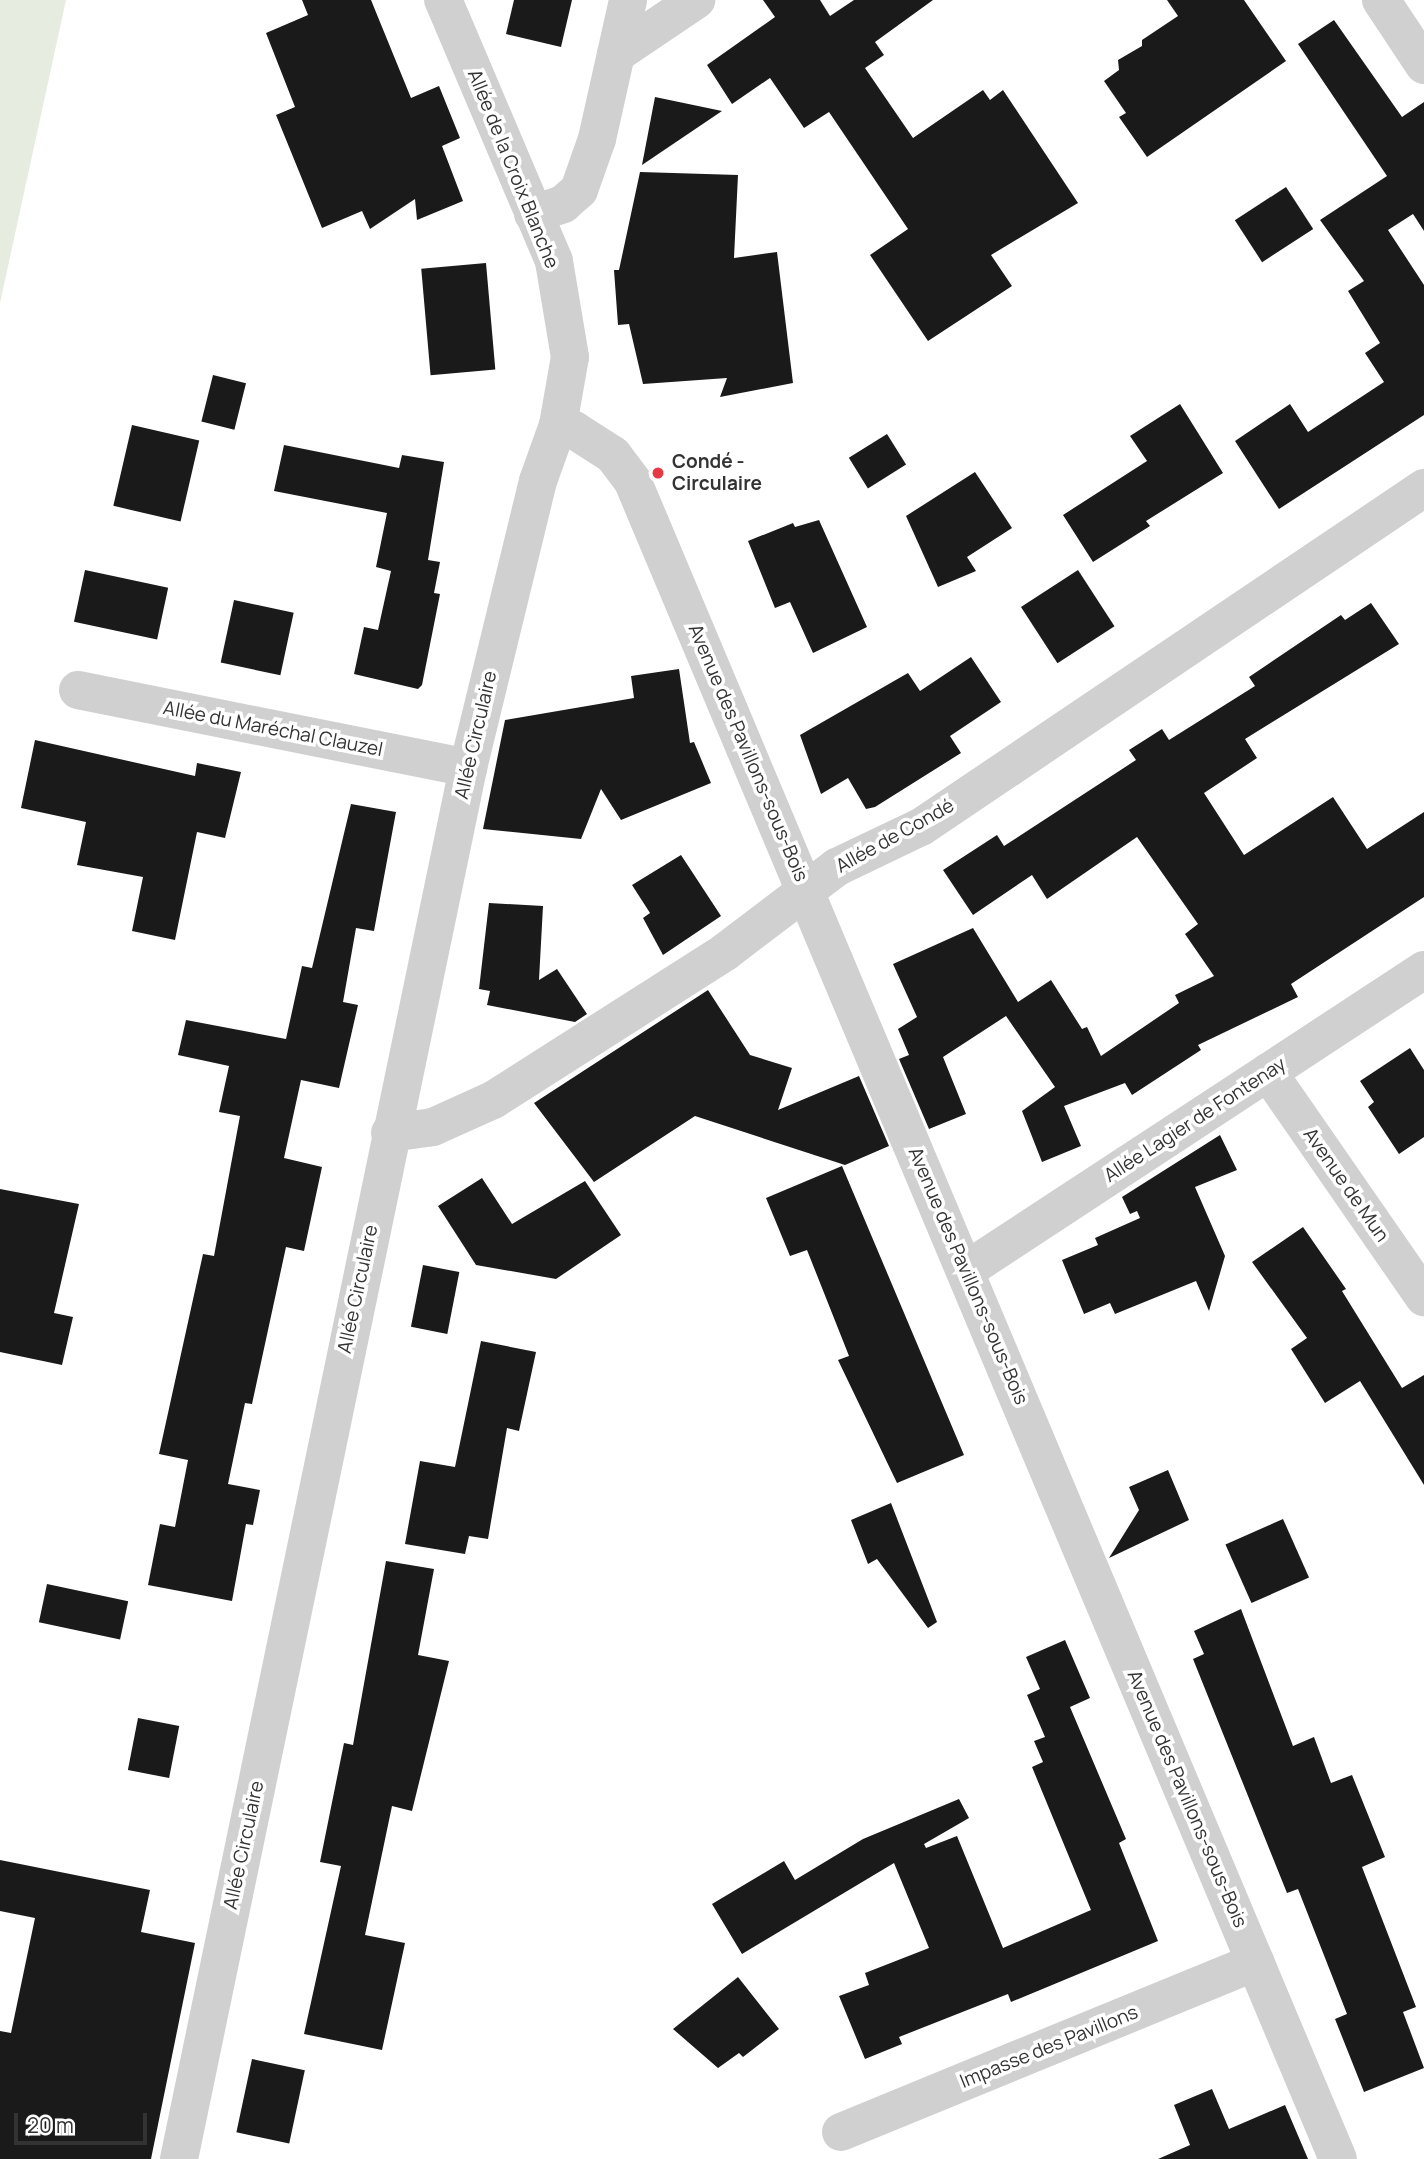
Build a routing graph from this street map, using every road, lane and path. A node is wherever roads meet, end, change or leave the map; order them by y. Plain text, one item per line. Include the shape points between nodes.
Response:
1 (443, 0) edge
2 (628, 0) edge
3 (696, 0) edge
4 (1381, 0) edge
5 (616, 54) junction
6 (1424, 65) edge
7 (533, 214) junction
8 (558, 425) junction
9 (1424, 488) edge
10 (78, 690) dead end
11 (468, 768) junction
12 (806, 890) junction
13 (1424, 970) edge
14 (1268, 1072) junction
15 (390, 1133) junction
16 (965, 1271) junction
17 (1424, 1297) edge
18 (1256, 1962) junction
19 (841, 2132) dead end
20 (179, 2159) edge
21 (1338, 2159) edge

1 - 7 street, Allée de la Croix Blanche
2 - 5 street
3 - 5 street
4 - 6 street
5 - 7 street via 597,139 579,190 563,204
7 - 8 street, Allée de la Croix Blanche via 554,261 570,357
8 - 11 street, Allée Circulaire via 538,481
8 - 12 street, Avenue des Pavillons-sous-Bois via 574,430 613,456 633,482
9 - 12 street, Allée de Condé via 921,827 837,867
10 - 11 street, Allée du Maréchal Clauzel
11 - 15 street, Allée Circulaire
12 - 15 street, Allée de Condé via 725,951 493,1100 433,1127
12 - 16 street, Avenue des Pavillons-sous-Bois
13 - 14 street, Allée Lagier de Fontenay
14 - 16 street, Allée Lagier de Fontenay
14 - 17 street, Avenue de Mun
15 - 20 street, Allée Circulaire
16 - 18 street, Avenue des Pavillons-sous-Bois
18 - 19 street, Impasse des Pavillons
18 - 21 street, Avenue des Pavillons-sous-Bois

